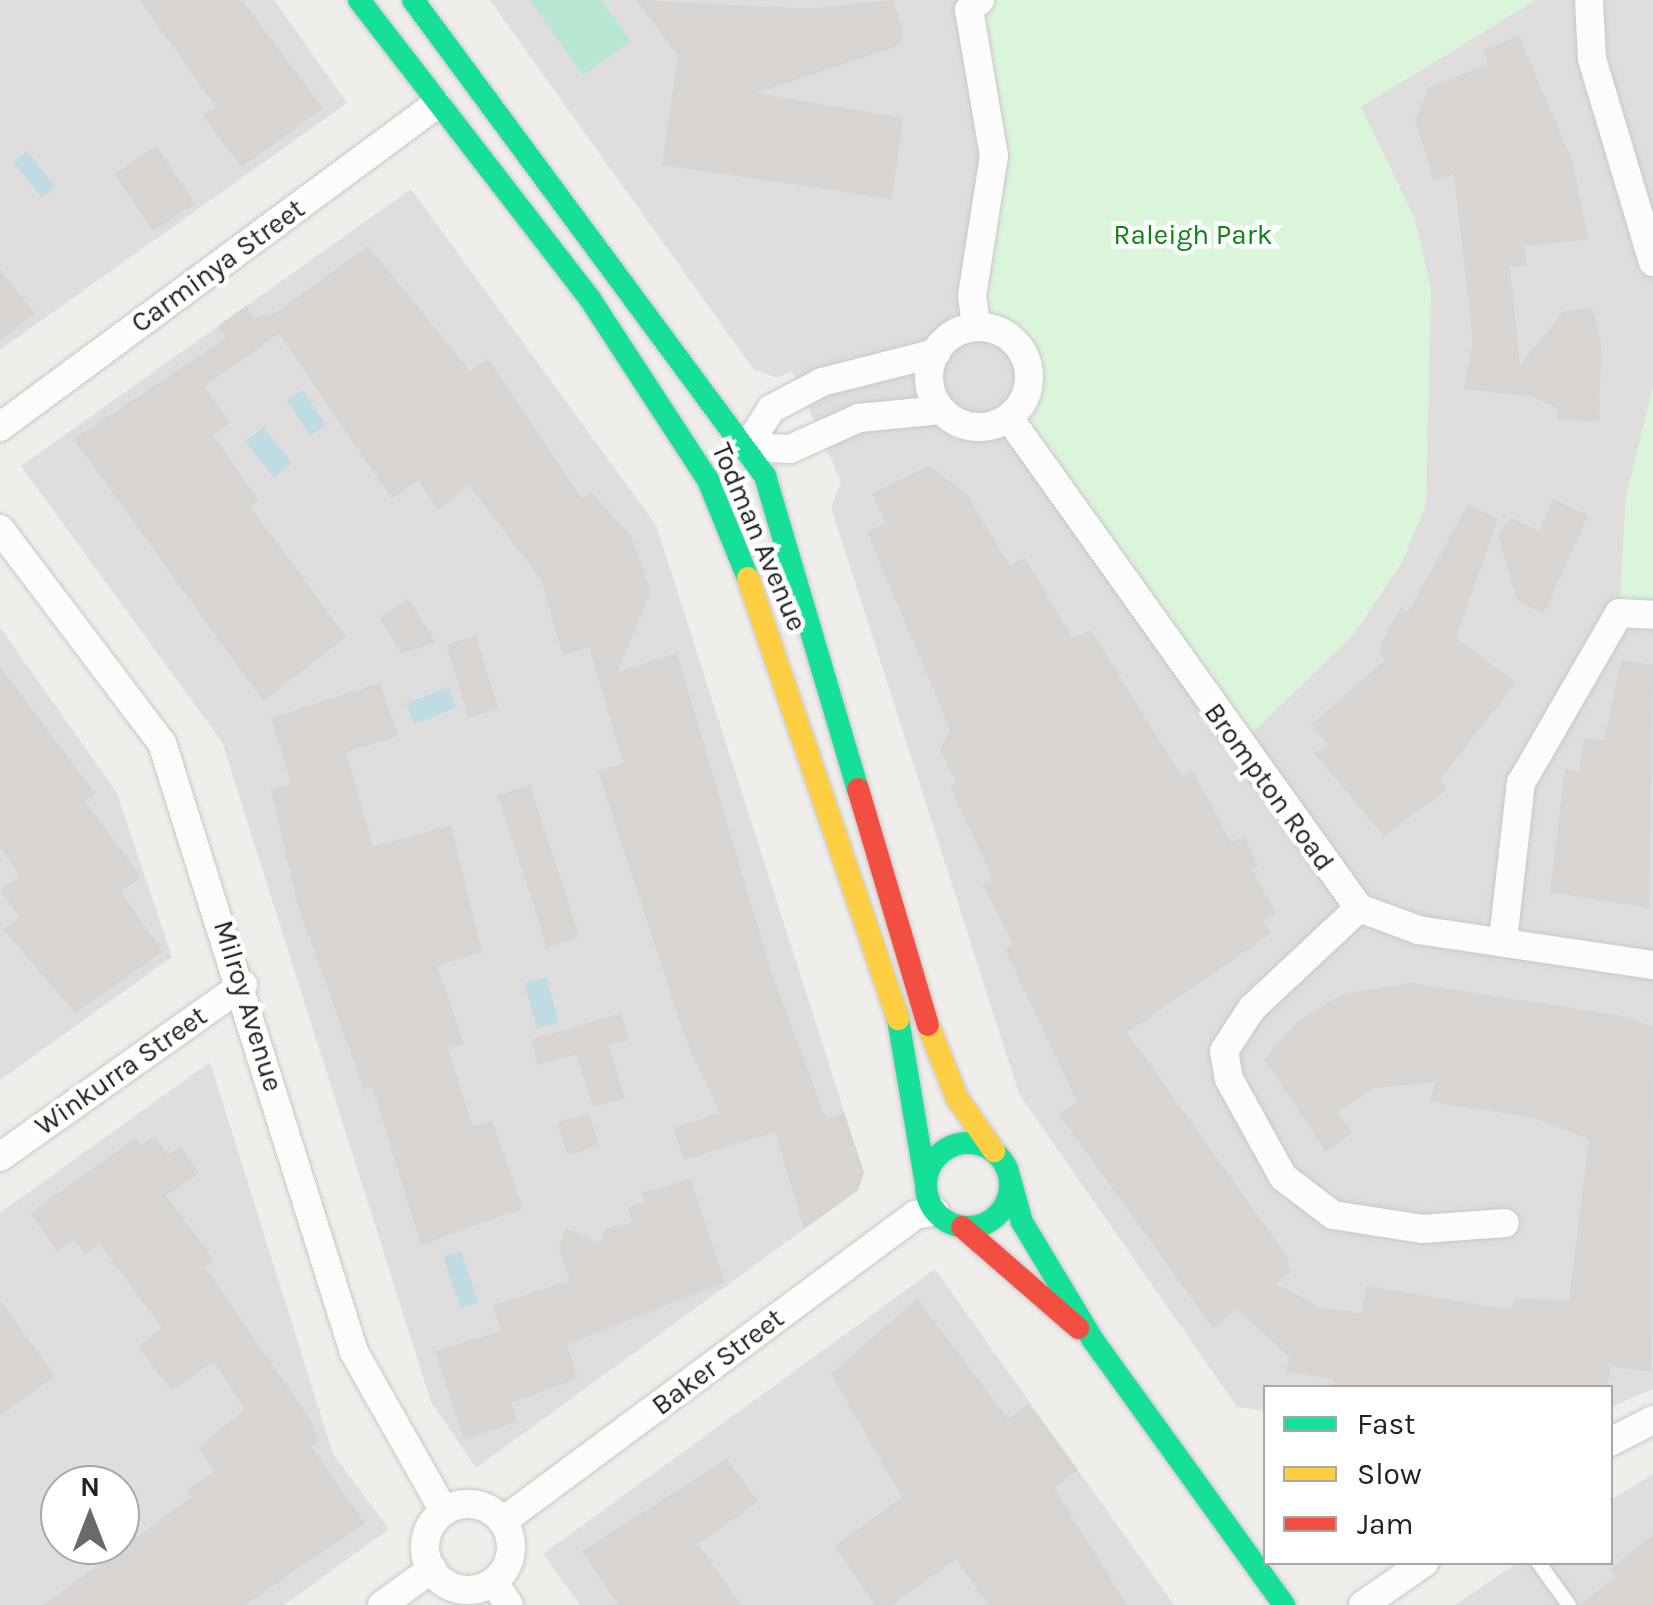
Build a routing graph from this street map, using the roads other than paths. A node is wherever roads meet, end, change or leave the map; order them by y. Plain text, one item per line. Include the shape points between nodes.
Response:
1 (359, 0) edge
2 (413, 0) edge
3 (1589, 0) edge
4 (971, 3) edge
5 (436, 104) junction
6 (1653, 262) edge
7 (976, 327) junction
8 (627, 352) junction
9 (936, 353) junction
10 (940, 410) junction
11 (1010, 418) junction
12 (0, 427) edge
13 (747, 448) junction
14 (0, 528) edge
15 (759, 605) junction
16 (1653, 614) edge
17 (1360, 908) junction
18 (1503, 940) junction
19 (1653, 965) edge
20 (243, 985) junction
21 (994, 1151) junction
22 (0, 1156) edge
23 (1010, 1178) junction
24 (926, 1184) junction
25 (935, 1211) junction
26 (1505, 1223) dead end
27 (962, 1227) junction
28 (1093, 1340) junction
29 (1653, 1420) edge
30 (1613, 1440) edge
31 (444, 1512) junction
32 (503, 1521) junction
33 (1421, 1565) edge
34 (1540, 1565) edge
35 (432, 1569) junction
36 (501, 1593) edge
37 (382, 1605) edge
38 (1284, 1605) edge
39 (1364, 1605) edge
40 (1569, 1605) edge

1 - 5 main road, Todman Avenue
2 - 13 main road, Todman Avenue
3 - 6 street via 1592,59
4 - 7 street via 994,156 972,296
5 - 8 main road, Todman Avenue
5 - 12 street, Carminya Street
7 - 9 street
7 - 11 street via 1006,334 1025,355 1029,386
8 - 13 main road via 660,374 703,430
8 - 15 main road, Todman Avenue via 708,480
9 - 10 street via 930,389
9 - 13 street via 822,382 771,410
10 - 11 street via 973,428
10 - 13 street via 859,418 790,449
11 - 17 street, Brompton Road
13 - 15 main road via 736,484 759,553
13 - 21 main road, Todman Avenue via 789,537 926,1020 957,1098
14 - 20 street, Milroy Avenue via 162,744
15 - 24 main road, Todman Avenue via 911,1058
16 - 18 street via 1619,613 1522,783
17 - 18 street via 1418,930
17 - 26 street via 1252,1008 1224,1052 1229,1079 1282,1178 1333,1216 1422,1228
18 - 19 street
20 - 22 street, Winkurra Street
20 - 31 street, Milroy Avenue via 354,1352
21 - 23 main road
21 - 24 main road via 950,1146
23 - 27 main road via 992,1220
23 - 28 main road via 1022,1222
24 - 25 main road
25 - 27 main road
25 - 32 street, Baker Street via 915,1215
27 - 28 main road
28 - 38 main road
29 - 30 street
31 - 32 street via 469,1504
31 - 35 street via 428,1532
32 - 36 street via 510,1560
33 - 39 street
34 - 40 lane
35 - 36 street via 467,1590
35 - 37 street

